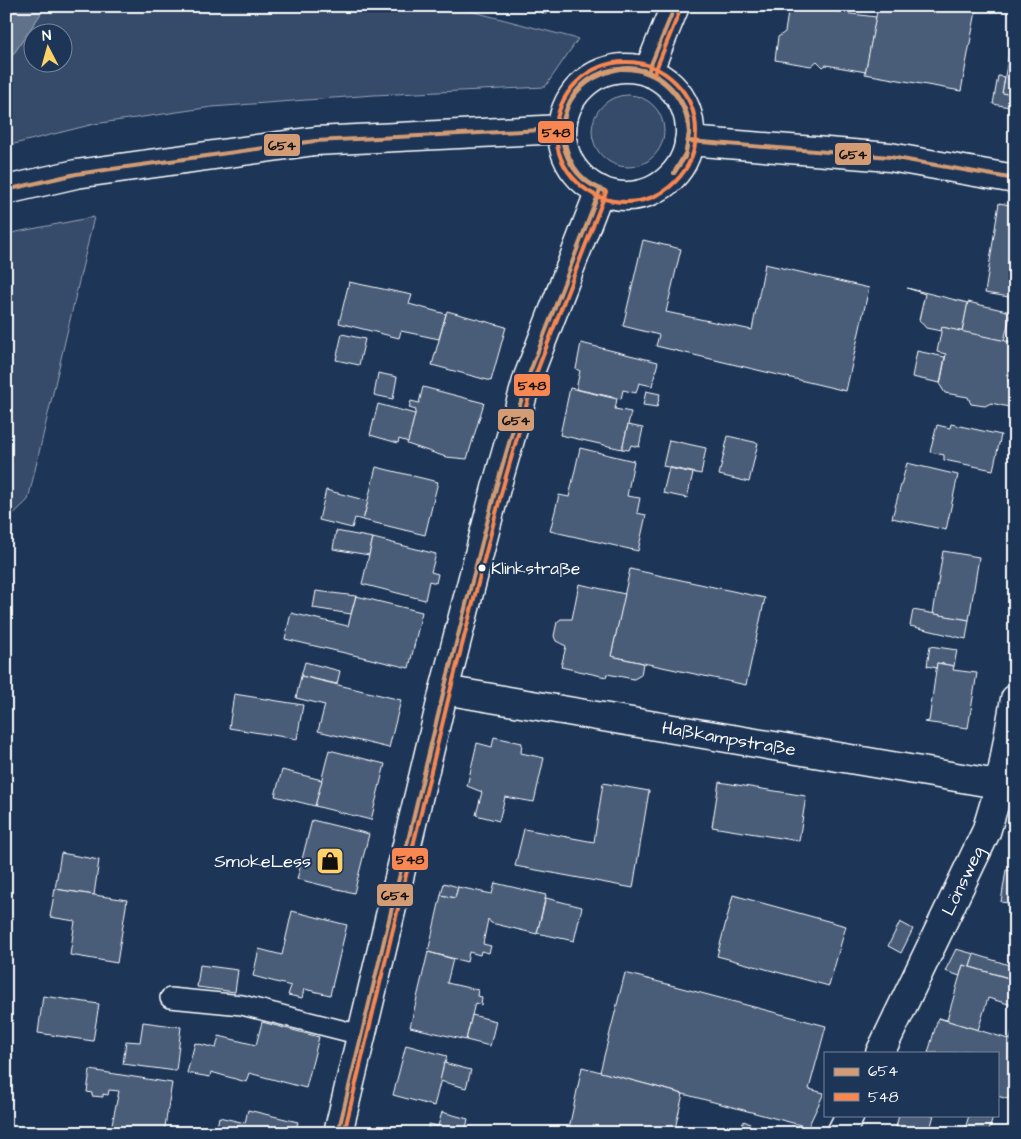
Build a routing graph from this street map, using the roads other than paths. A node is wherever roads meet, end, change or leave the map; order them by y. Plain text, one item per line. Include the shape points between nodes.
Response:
1 (675, 6) edge
2 (648, 72) junction
3 (562, 129) junction
4 (689, 141) junction
5 (1015, 179) edge
6 (6, 190) edge
7 (600, 190) junction
8 (444, 690) junction
9 (1015, 699) edge
10 (1008, 786) edge
11 (170, 998) dead end
12 (361, 1036) junction
13 (880, 1052) edge
14 (850, 1116) edge
15 (338, 1133) edge
16 (841, 1133) edge

1 - 2 main road
2 - 3 main road via 628,68 608,70 590,78 575,92 566,109
2 - 4 main road via 667,82 681,99 689,119
3 - 6 main road via 315,141 76,174
3 - 7 main road via 564,148 571,166
4 - 5 main road via 890,157
4 - 7 main road via 684,160 657,188 638,195 619,196
7 - 8 main road via 528,377
8 - 10 main road, Haßkampstraße
8 - 12 main road
9 - 10 main road, Lönsweg
10 - 13 main road, Lönsweg
11 - 12 lane via 242,1005
12 - 15 main road
14 - 16 main road

